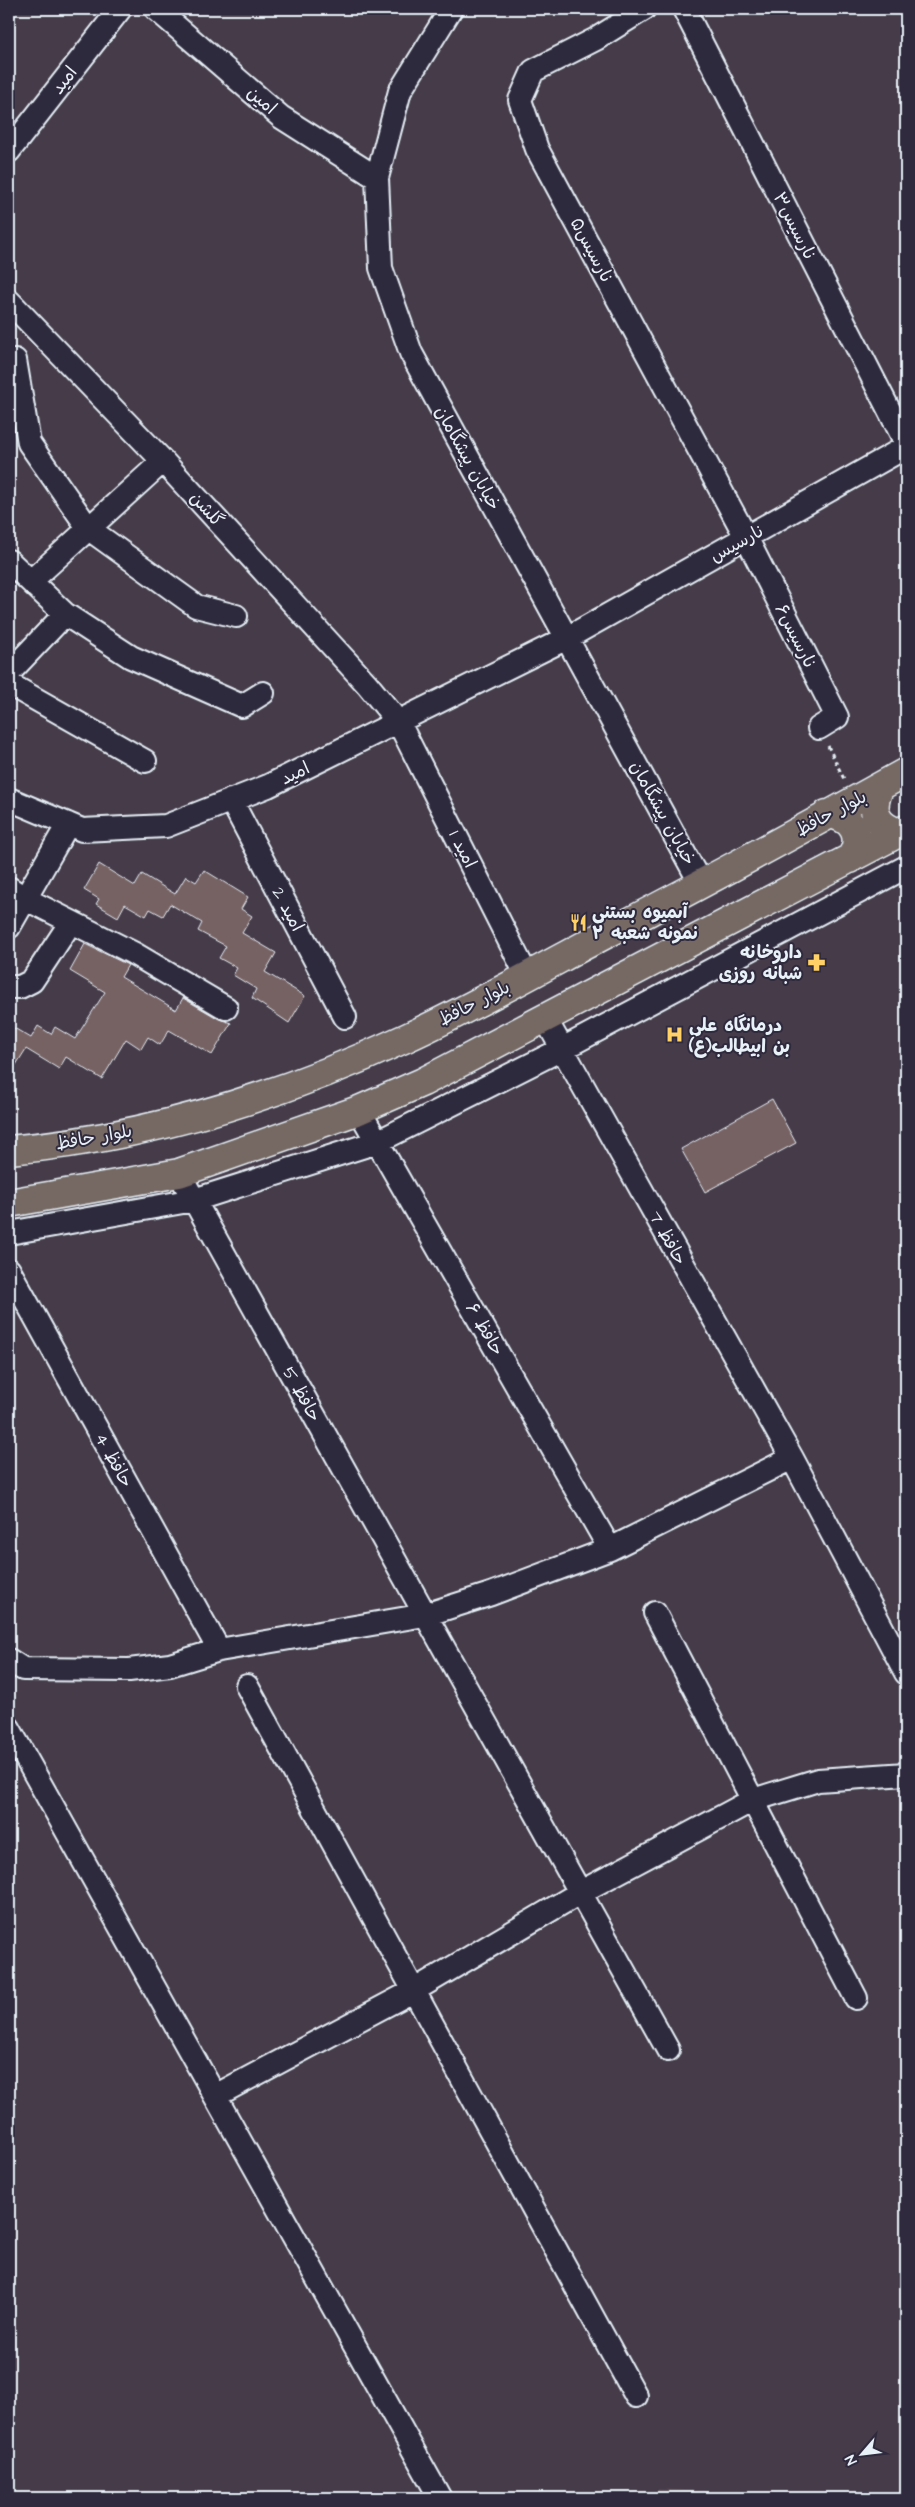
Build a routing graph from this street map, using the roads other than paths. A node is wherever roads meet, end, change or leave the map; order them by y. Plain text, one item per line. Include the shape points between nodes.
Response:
1 (120, 9) edge
2 (156, 9) edge
3 (451, 9) edge
4 (644, 9) edge
5 (684, 9) edge
6 (9, 151) edge
7 (377, 178) junction
8 (9, 301) edge
9 (15, 360) dead end
10 (906, 443) edge
11 (906, 447) edge
12 (163, 462) junction
13 (89, 529) junction
14 (746, 537) junction
15 (9, 560) edge
16 (31, 581) junction
17 (65, 614) junction
18 (236, 616) dead end
19 (567, 638) junction
20 (9, 672) edge
21 (9, 684) edge
22 (263, 693) dead end
23 (399, 723) junction
24 (819, 728) road end
25 (145, 761) dead end
26 (906, 772) edge
27 (880, 787) junction
28 (9, 799) edge
29 (231, 800) junction
30 (827, 814) junction
31 (68, 824) junction
32 (903, 831) edge
33 (850, 859) junction
34 (906, 867) edge
35 (701, 884) junction
36 (18, 893) edge
37 (729, 920) junction
38 (71, 922) junction
39 (9, 927) edge
40 (743, 953) junction
41 (527, 976) junction
42 (9, 987) edge
43 (226, 1008) dead end
44 (345, 1017) dead end
45 (545, 1018) junction
46 (562, 1049) junction
47 (359, 1110) junction
48 (377, 1142) junction
49 (9, 1150) edge
50 (179, 1173) junction
51 (194, 1200) junction
52 (9, 1203) edge
53 (9, 1234) edge
54 (9, 1270) edge
55 (792, 1458) junction
56 (610, 1549) junction
57 (655, 1613) dead end
58 (425, 1616) junction
59 (219, 1650) junction
60 (9, 1660) edge
61 (906, 1673) edge
62 (247, 1686) dead end
63 (9, 1728) edge
64 (906, 1774) edge
65 (752, 1800) junction
66 (581, 1892) junction
67 (414, 1990) junction
68 (856, 1998) dead end
69 (668, 2050) dead end
70 (215, 2096) junction
71 (636, 2396) dead end
72 (440, 2498) edge

1 - 6 street, امید
2 - 7 street, امین via 281,117
3 - 7 street, خیابان پیشگامان via 400,91
4 - 14 street, نارسیس۵ via 596,39 534,70 520,100 537,149
5 - 10 street, نارسیس۳
7 - 19 street, خیابان پیشگامان via 381,268 411,353
8 - 12 street, گلشن
9 - 13 street via 29,443
11 - 14 street, نارسیس
12 - 13 street
12 - 23 street, گلشن
13 - 16 street
13 - 18 street via 196,606
14 - 19 street, نارسیس
14 - 24 street, نارسیس۶ via 836,717
15 - 16 street
16 - 17 street
17 - 20 street
17 - 22 street via 131,658 242,706
19 - 23 street, امید
19 - 35 street, خیابان پیشگامان
21 - 25 street
23 - 29 street, امید via 268,786
23 - 41 street, امید 1
26 - 27 main road, بلوار حافظ
27 - 30 main road, بلوار حافظ
27 - 32 main road via 874,798 874,810 879,821 888,829
28 - 31 street, امید
29 - 31 street, امید via 166,826 82,830
29 - 44 street, امید 2
30 - 33 main road via 843,817 854,829 857,845
30 - 35 main road, بلوار حافظ
31 - 36 street
32 - 33 main road
33 - 37 main road
34 - 40 street
35 - 41 main road, بلوار حافظ
36 - 38 street
36 - 39 street
37 - 40 street
37 - 45 main road
38 - 42 street via 32,981 20,987
38 - 43 street via 133,953
40 - 46 street
41 - 49 main road, بلوار حافظ via 406,1038 306,1080 176,1123
45 - 46 street, حافظ 7
45 - 47 main road via 423,1082
46 - 48 street
46 - 55 street, حافظ 7
47 - 48 street, حافظ ۶
47 - 50 main road
48 - 51 street
48 - 56 street, حافظ ۶
50 - 51 street, حافظ 5
50 - 52 main road
51 - 53 street
51 - 58 street, حافظ 5
54 - 59 street, حافظ 4
55 - 56 street
55 - 61 street, حافظ 7
56 - 58 street
57 - 65 street
58 - 59 street
58 - 66 street, حافظ 5
59 - 60 street via 170,1665 129,1670 23,1669
62 - 67 street
63 - 70 street
64 - 65 street via 818,1780
65 - 66 street
65 - 68 street
66 - 67 street
66 - 69 street, حافظ 5
67 - 70 street
67 - 71 street
70 - 72 street

